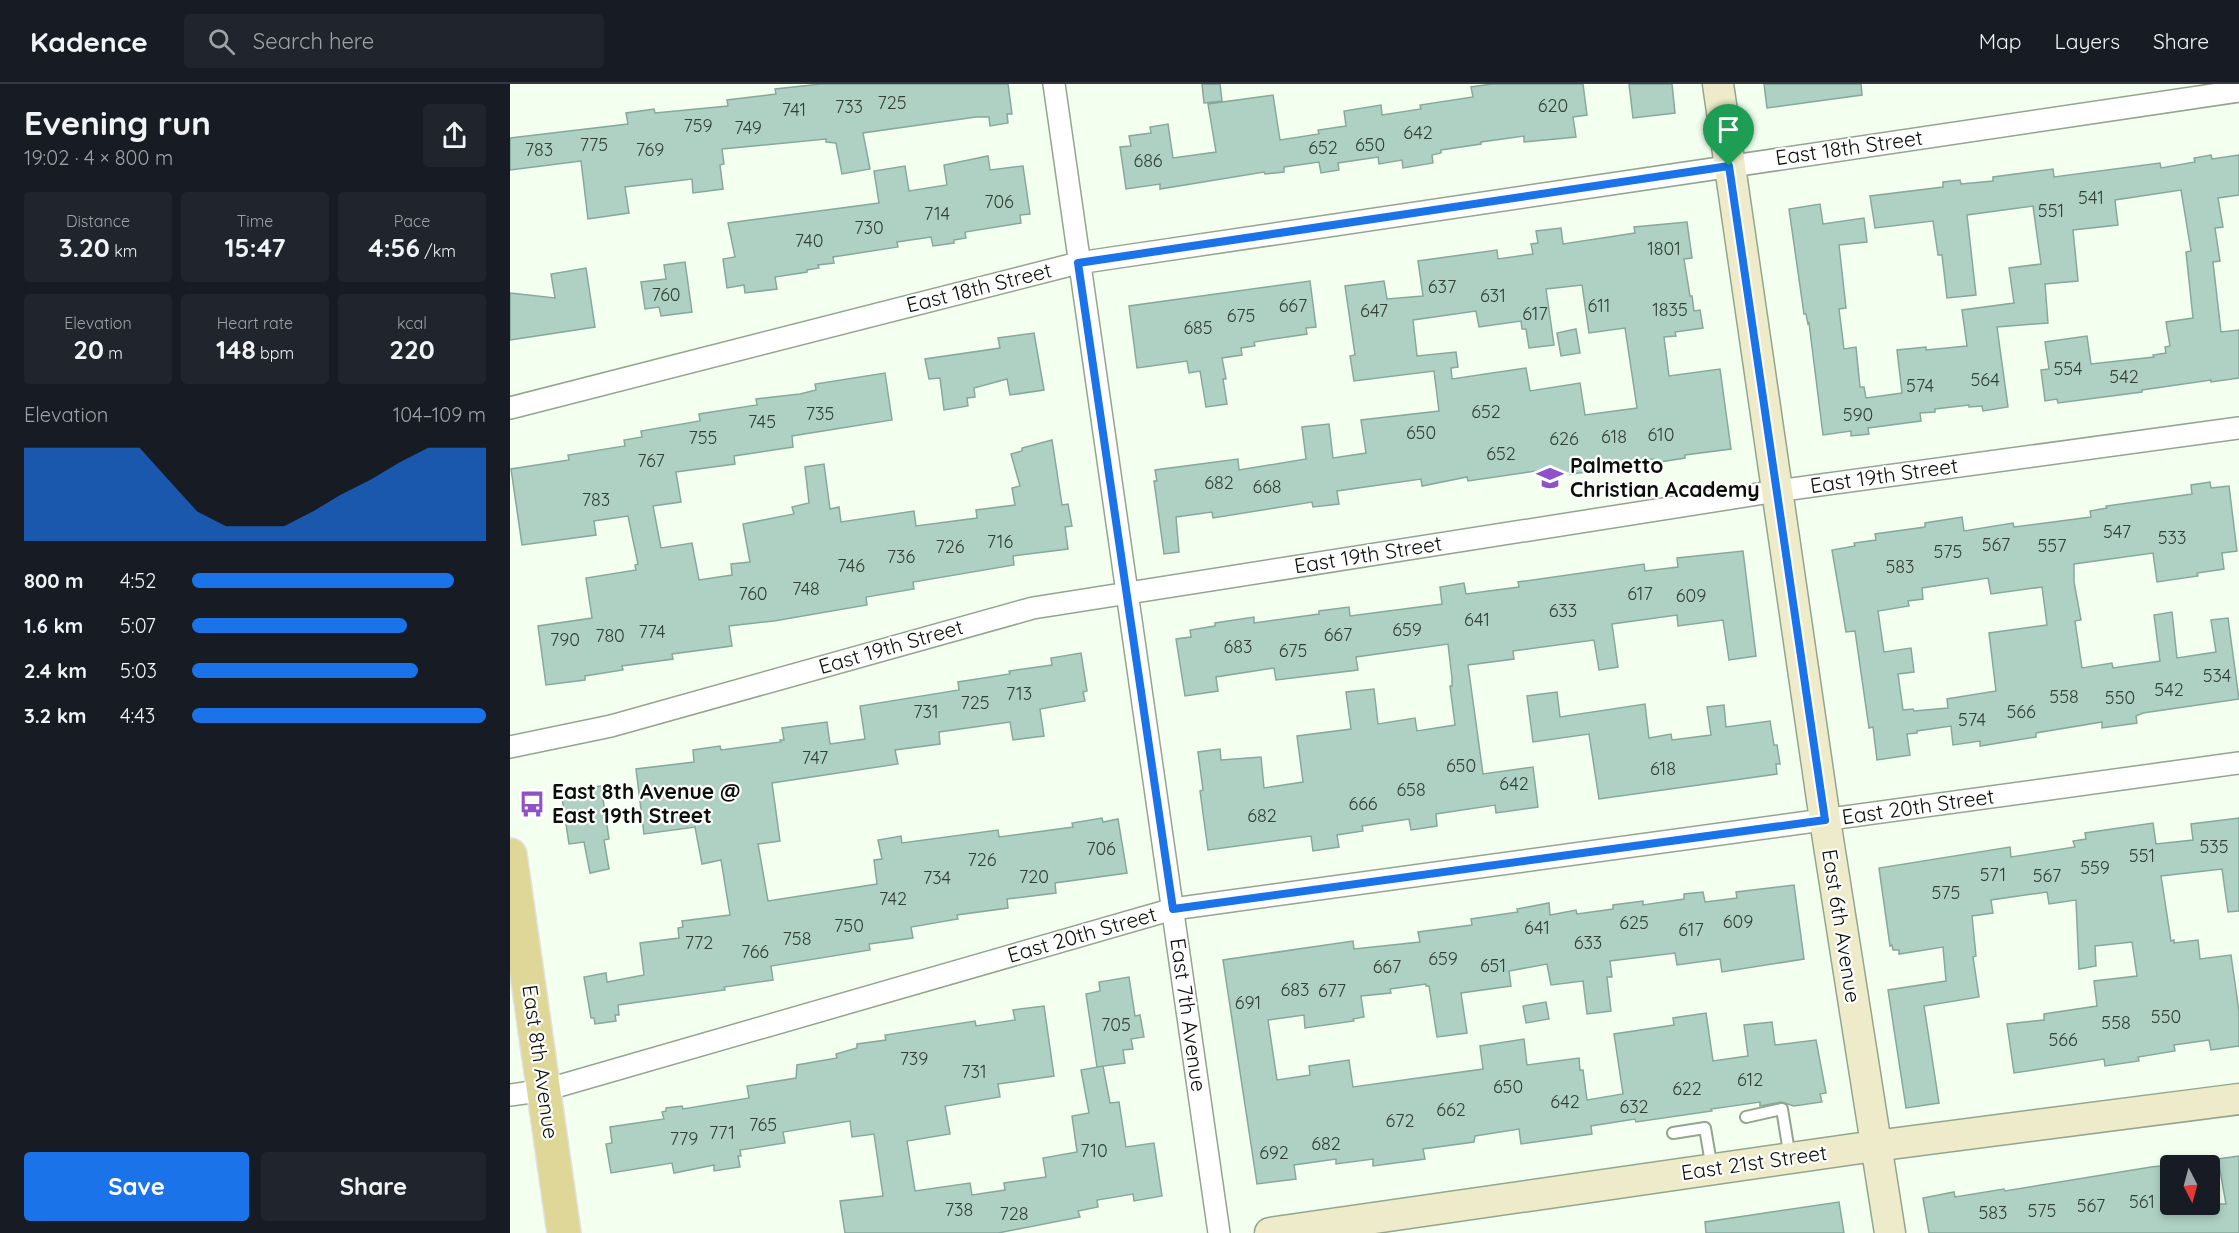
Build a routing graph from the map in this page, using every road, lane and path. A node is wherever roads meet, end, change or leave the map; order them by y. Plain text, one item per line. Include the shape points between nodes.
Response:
1 (1054, 84) edge
2 (1718, 84) edge
3 (2239, 91) edge
4 (1729, 166) junction
5 (1078, 263) junction
6 (510, 408) edge
7 (2239, 428) edge
8 (1778, 491) junction
9 (1127, 592) junction
10 (510, 747) edge
11 (2239, 763) edge
12 (1825, 820) junction
13 (510, 855) edge
14 (1173, 909) junction
15 (545, 1090) junction
16 (510, 1095) edge
17 (2239, 1099) edge
18 (1746, 1116) dead end
19 (1673, 1133) dead end
20 (1875, 1146) junction
21 (1790, 1158) junction
22 (1712, 1169) junction
23 (564, 1233) edge
24 (1219, 1233) edge
25 (1270, 1233) edge
26 (1890, 1233) edge

1 - 5 street, East 7th Avenue
2 - 4 street, East 6th Avenue
3 - 4 street, East 18th Street
4 - 5 street, East 18th Street
4 - 8 street, East 6th Avenue
5 - 6 street, East 18th Street
5 - 9 street, East 7th Avenue
7 - 8 street, East 19th Street
8 - 9 street, East 19th Street
8 - 12 street, East 6th Avenue
9 - 10 street, East 19th Street via 1033,608 611,726
9 - 14 street, East 7th Avenue
11 - 12 street, East 20th Street
12 - 14 street, East 20th Street
12 - 20 street, East 6th Avenue
13 - 15 main road, East 8th Avenue
14 - 15 street, East 20th Street
14 - 24 street, East 7th Avenue
15 - 16 street, East 20th Street
15 - 23 main road, East 8th Avenue
17 - 20 street, East 21st Street
18 - 21 lane via 1782,1110
19 - 22 lane via 1705,1128
20 - 21 street, East 21st Street
20 - 26 street, East 6th Avenue
21 - 22 street, East 21st Street
22 - 25 street, East 21st Street

